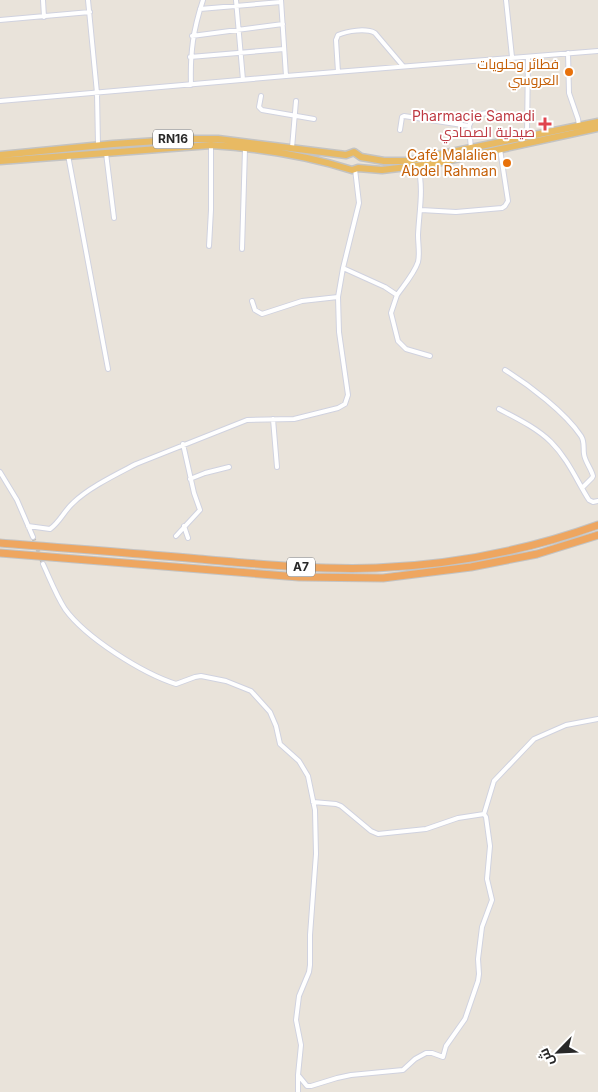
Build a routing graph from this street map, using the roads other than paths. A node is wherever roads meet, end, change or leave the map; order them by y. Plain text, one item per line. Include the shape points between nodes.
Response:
1 (43, 0) edge
2 (88, 0) edge
3 (203, 0) edge
4 (236, 0) edge
5 (506, 0) edge
6 (281, 1) edge
7 (236, 6) junction
8 (200, 8) junction
9 (90, 12) junction
10 (44, 17) junction
11 (0, 20) edge
12 (283, 24) junction
13 (238, 29) junction
14 (192, 36) junction
15 (284, 49) junction
16 (598, 51) edge
17 (241, 53) junction
18 (568, 54) junction
19 (190, 57) junction
20 (512, 57) junction
21 (528, 57) junction
22 (403, 66) junction
23 (338, 72) junction
24 (286, 76) junction
25 (243, 80) junction
26 (191, 85) junction
27 (97, 93) junction
28 (261, 96) dead end
29 (0, 101) edge
30 (296, 101) dead end
31 (494, 112) dead end
32 (295, 116) junction
33 (314, 119) dead end
34 (598, 122) edge
35 (469, 126) junction
36 (579, 126) junction
37 (598, 128) edge
38 (400, 130) dead end
39 (527, 136) junction
40 (98, 145) junction
41 (211, 145) junction
42 (292, 148) junction
43 (245, 149) junction
44 (471, 149) junction
45 (500, 149) junction
46 (106, 153) junction
47 (0, 155) edge
48 (68, 155) junction
49 (346, 155) junction
50 (361, 157) junction
51 (0, 161) edge
52 (418, 166) junction
53 (347, 167) junction
54 (357, 168) junction
55 (420, 210) junction
56 (114, 218) dead end
57 (209, 246) dead end
58 (242, 249) dead end
59 (343, 268) junction
60 (397, 295) junction
61 (338, 297) junction
62 (252, 302) dead end
63 (430, 356) dead end
64 (108, 369) dead end
65 (505, 370) dead end
66 (499, 409) dead end
67 (273, 419) junction
68 (183, 444) junction
69 (229, 467) dead end
70 (277, 467) dead end
71 (0, 472) edge
72 (190, 479) junction
73 (582, 488) junction
74 (598, 501) edge
75 (598, 525) edge
76 (28, 526) junction
77 (184, 526) junction
78 (598, 535) edge
79 (176, 536) dead end
80 (33, 537) tunnel mouth
81 (188, 538) dead end
82 (0, 543) edge
83 (0, 553) edge
84 (43, 564) tunnel mouth
85 (598, 719) edge
86 (313, 802) junction
87 (484, 814) junction
88 (298, 1075) junction
89 (298, 1092) edge

1 - 10 street
2 - 9 street
3 - 8 street
4 - 7 street
5 - 20 street
6 - 7 street
6 - 12 street
7 - 8 street
7 - 13 street
8 - 14 street
9 - 10 street
9 - 27 street
10 - 11 street
12 - 13 street
12 - 15 street
13 - 14 street
13 - 17 street
14 - 19 street
15 - 17 street
15 - 24 street
16 - 18 street
17 - 19 street
17 - 25 street
18 - 21 street
18 - 36 street via 569,93
19 - 26 street
20 - 21 street
20 - 22 street
21 - 39 street
22 - 23 street
22 - 23 street via 371,30 338,35
23 - 24 street
24 - 25 street
25 - 26 street
26 - 27 street
27 - 29 street
27 - 40 street
28 - 32 street via 262,110
30 - 32 street
31 - 35 street via 474,115
32 - 33 street
32 - 42 street
34 - 36 highway, RN16
35 - 38 street via 404,116
35 - 44 street
36 - 39 highway, RN16
37 - 45 highway, RN16
39 - 44 highway, RN16
40 - 42 highway, RN16 via 218,139
40 - 47 highway, RN16
41 - 43 highway, RN16
41 - 46 highway, RN16
41 - 57 street
42 - 49 highway, RN16
43 - 53 highway, RN16
43 - 58 street
44 - 50 highway, RN16 via 407,161
45 - 52 highway, RN16
45 - 55 street via 508,201 505,206 456,212
46 - 48 highway, RN16
46 - 56 street
48 - 51 highway, RN16
48 - 64 street
49 - 50 highway, RN16 via 354,152
49 - 53 highway via 344,162
50 - 54 highway
52 - 54 highway, RN16 via 382,170
52 - 55 street
53 - 54 highway, RN16
54 - 59 street via 359,203
55 - 60 street via 418,263
59 - 60 street
59 - 61 street
60 - 63 street via 391,318 399,344
61 - 62 street via 302,301 262,314 255,310
61 - 67 street via 347,400 342,406 314,414 294,419
65 - 73 street via 551,404 581,436 584,456 593,476
66 - 73 street via 551,442
67 - 68 street via 247,420
67 - 70 street
68 - 72 street
68 - 76 street via 136,464 80,497 50,529
69 - 72 street
71 - 76 street
72 - 77 street via 200,510
73 - 74 street via 589,500
75 - 82 highway, A7 via 530,546 470,558 377,568 277,566
76 - 80 street
77 - 79 street
77 - 81 street
78 - 83 highway, A7 via 538,554 383,578 299,577
84 - 86 street via 65,609 104,645 176,684 201,676 251,690 270,712 280,744 305,769
85 - 87 street via 566,725 534,739 494,781
86 - 87 street via 341,806 378,834 426,829
86 - 88 street via 316,854 310,965 299,996 296,1020 301,1045
87 - 88 street via 490,846 487,879 492,900 482,927 478,981 465,1019 446,1046 444,1056 426,1053 403,1070 352,1075 311,1086 307,1086
88 - 89 street

